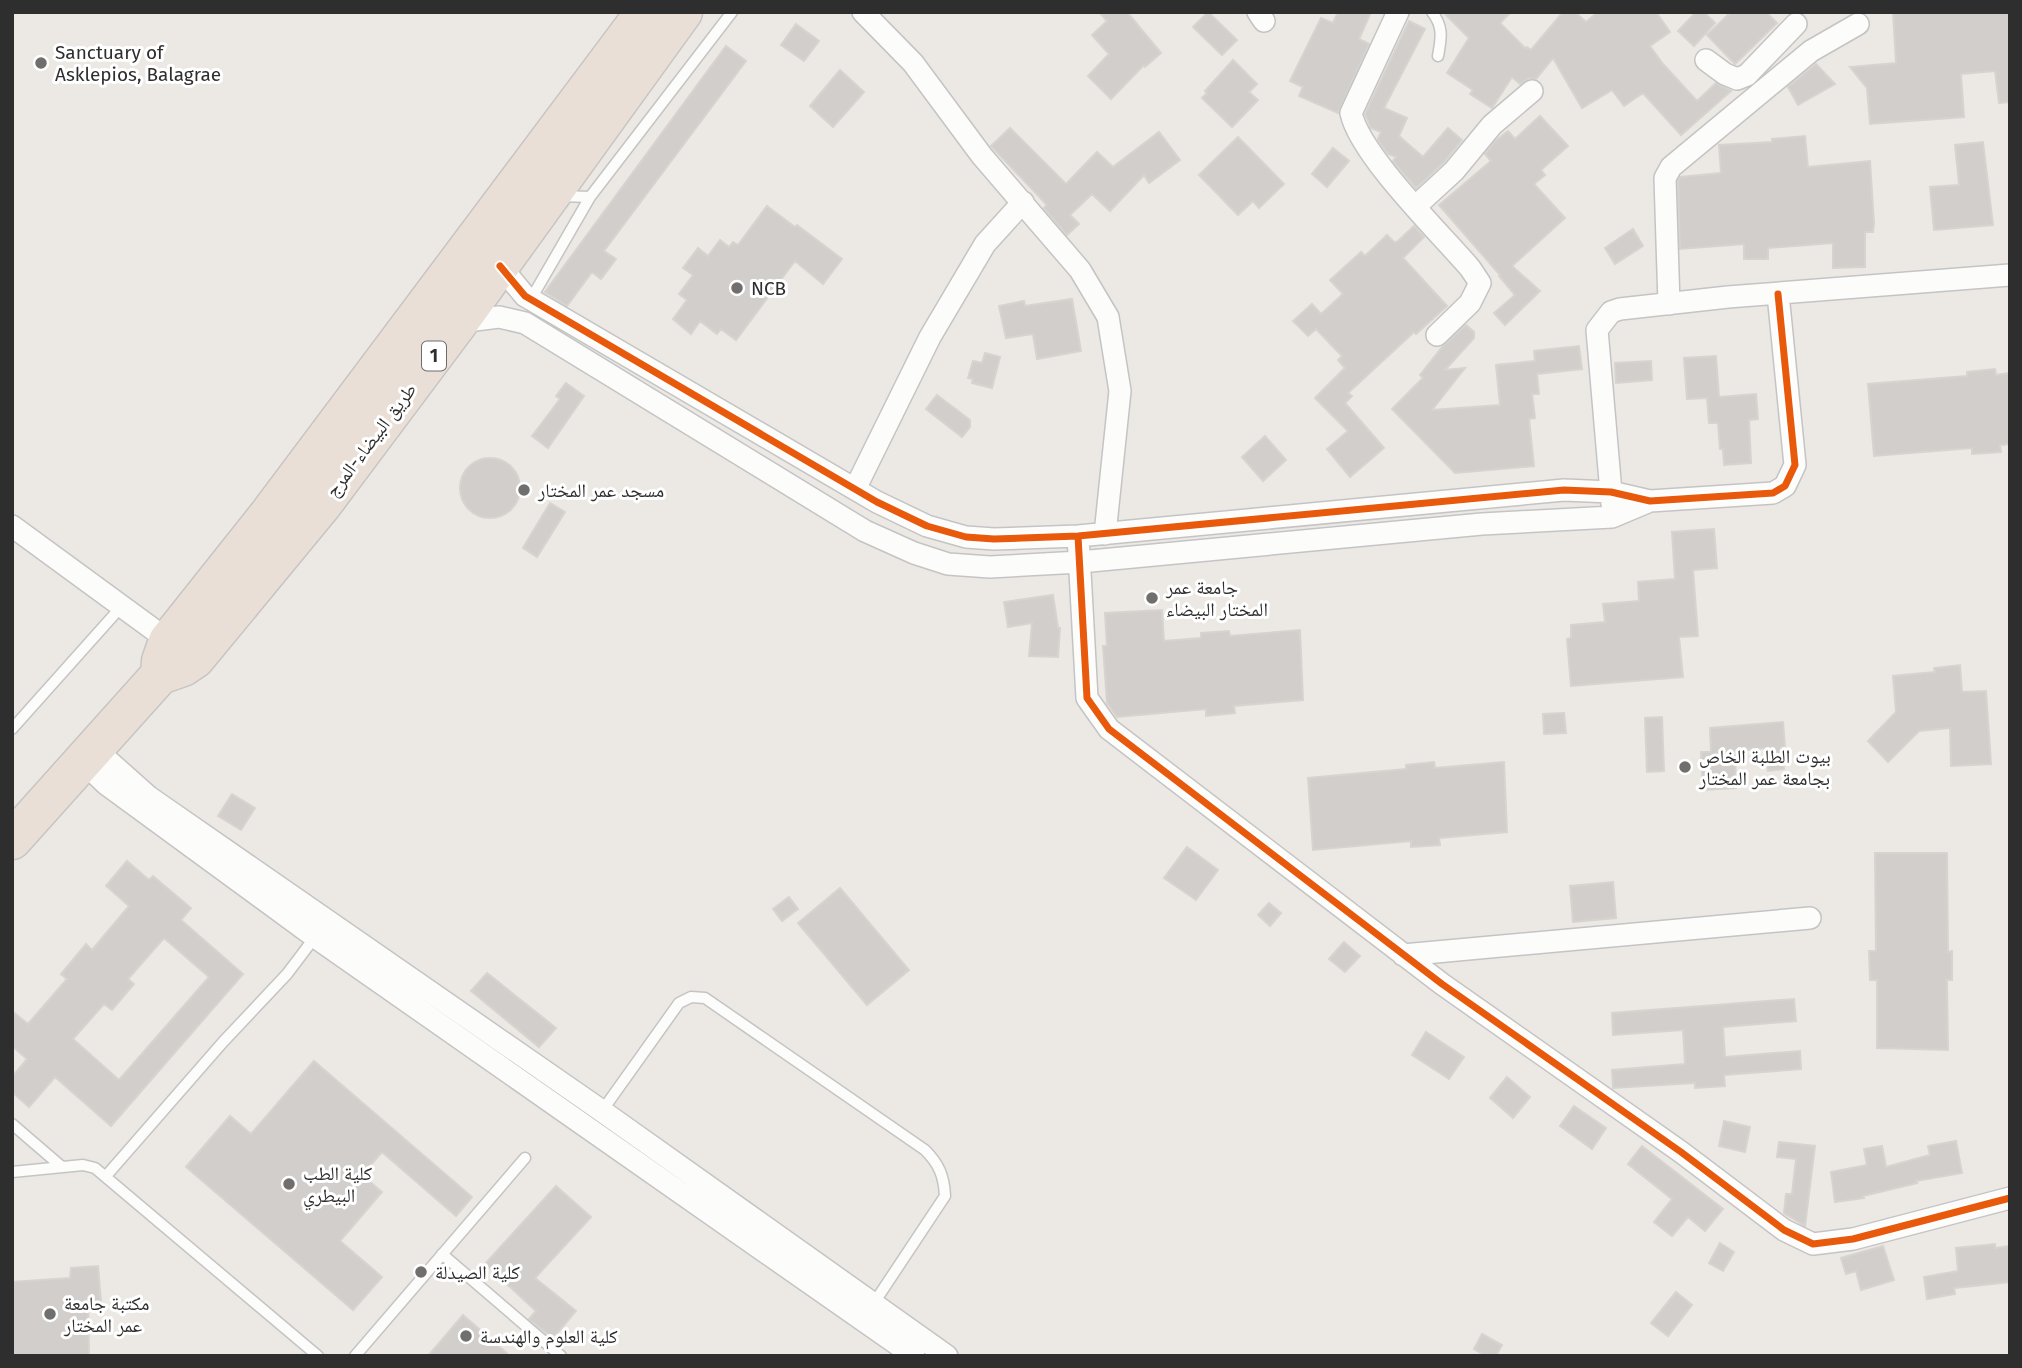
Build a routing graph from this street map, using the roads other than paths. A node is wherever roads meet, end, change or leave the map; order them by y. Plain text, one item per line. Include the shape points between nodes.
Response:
1 (645, 12) edge
2 (683, 12) edge
3 (732, 12) edge
4 (863, 12) edge
5 (1398, 12) edge
6 (1432, 12) edge
7 (1793, 18) edge
8 (1858, 24) dead end
9 (1811, 51) junction
10 (1438, 56) dead end
11 (1706, 60) dead end
12 (1532, 91) dead end
13 (551, 195) junction
14 (590, 197) junction
15 (1023, 202) junction
16 (1416, 206) junction
17 (500, 265) junction
18 (2010, 275) edge
19 (1778, 294) junction
20 (531, 299) junction
21 (1669, 304) junction
22 (459, 322) junction
23 (1437, 335) dead end
24 (855, 489) junction
25 (1611, 492) junction
26 (1650, 501) junction
27 (1612, 517) junction
28 (12, 526) edge
29 (1105, 534) junction
30 (1077, 536) junction
31 (1080, 562) junction
32 (121, 607) junction
33 (174, 658) junction
34 (12, 729) edge
35 (89, 755) junction
36 (12, 840) edge
37 (1810, 918) dead end
38 (315, 937) junction
39 (1403, 954) junction
40 (602, 1111) junction
41 (12, 1124) edge
42 (525, 1158) dead end
43 (62, 1167) junction
44 (12, 1172) edge
45 (106, 1176) junction
46 (2010, 1198) edge
47 (442, 1254) junction
48 (868, 1312) junction
49 (318, 1356) edge
50 (355, 1356) edge
51 (561, 1356) edge
52 (914, 1356) edge
53 (947, 1356) edge

1 - 33 highway, طريق البيضاء-المرج / 1 via 269,514
2 - 13 highway, طريق البيضاء-المرج / 1
3 - 14 lane
4 - 15 street via 913,63 982,156
5 - 16 street via 1351,114 1354,128 1374,157
6 - 10 lane via 1442,33
7 - 9 street
7 - 11 street via 1747,75 1737,79
8 - 9 street
9 - 21 street via 1671,167 1665,178
12 - 16 street via 1492,125 1454,172
13 - 14 lane
13 - 17 highway, طريق البيضاء-المرج / 1
14 - 20 lane
15 - 24 street via 985,244 930,337
15 - 29 street via 1080,270 1108,317 1120,391
16 - 23 street via 1480,283 1470,303
17 - 20 street
17 - 22 highway, طريق البيضاء-المرج / 1
18 - 19 street
19 - 21 street
19 - 26 street via 1796,465 1791,478 1773,493
20 - 24 street
21 - 25 street via 1611,312 1597,330
22 - 31 street via 499,317 524,323 865,531 914,553 948,564 990,567
22 - 33 highway, طريق البيضاء-المرج / 1 via 322,505
24 - 30 street via 927,526 966,537
25 - 26 street
25 - 27 street
25 - 29 street via 1564,490
26 - 27 street
27 - 31 street via 1482,524
28 - 32 street
29 - 30 street
30 - 31 street
31 - 39 street via 1087,698 1099,717 1156,766
32 - 33 street
32 - 34 lane
33 - 35 highway, طريق البيضاء-المرج / 1
35 - 36 highway, طريق البيضاء-المرج / 1
35 - 38 street via 98,778
35 - 40 street
37 - 39 street
38 - 45 lane
38 - 48 street
39 - 46 street via 1784,1230 1813,1244 1853,1239
40 - 48 street
40 - 48 lane via 679,1003 691,997 705,998 925,1150 937,1162 945,1196
41 - 43 lane
42 - 47 lane
43 - 44 lane
43 - 45 lane via 90,1166
45 - 49 lane
47 - 50 lane
47 - 51 lane
48 - 52 street
48 - 53 street

